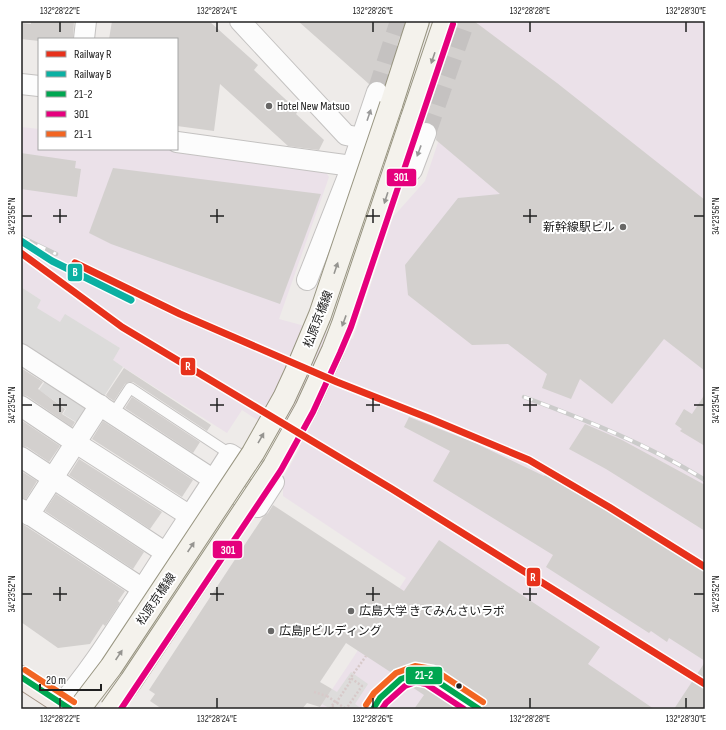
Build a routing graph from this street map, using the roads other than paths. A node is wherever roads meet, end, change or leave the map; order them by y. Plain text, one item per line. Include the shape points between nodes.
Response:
1 (86, 21) edge
2 (240, 21) edge
3 (418, 21) edge
4 (446, 21) edge
5 (84, 38) edge
6 (21, 84) edge
7 (38, 86) edge
8 (377, 92) tunnel mouth
9 (426, 132) tunnel mouth
10 (361, 138) junction
11 (178, 142) edge
12 (352, 166) junction
13 (307, 280) dead end
14 (21, 354) edge
15 (21, 406) edge
16 (107, 410) junction
17 (76, 443) junction
18 (230, 454) junction
19 (21, 458) edge
20 (53, 478) junction
21 (214, 480) junction
22 (258, 507) junction
23 (25, 512) edge
24 (190, 516) junction
25 (166, 553) junction
26 (143, 589) junction
27 (21, 676) edge
28 (401, 679) dead end
29 (67, 708) edge
30 (111, 709) edge
31 (124, 709) edge
32 (373, 709) edge

1 - 5 street
2 - 10 street via 346,135
29 -> 3 street, 松原京橋線, bridge via 111,667 253,453 284,398 320,315
4 -> 30 street, 松原京橋線, bridge via 343,324 306,409 274,466
6 - 7 street
10 -> 8 street
9 -> 12 street via 412,170 406,175
10 - 12 street
11 - 12 street
12 - 13 street
14 - 16 street
15 - 17 street
16 - 17 street
16 - 18 lane via 130,388
16 - 21 street
17 - 20 street
17 - 24 street
18 - 21 street
18 - 22 street via 274,482
19 - 20 street
20 - 23 street
20 - 25 street
21 - 22 street
21 - 24 street
22 - 31 street
23 - 26 street
24 - 25 street
25 - 26 street
26 - 29 street
27 - 29 main road
28 - 32 lane via 380,698

